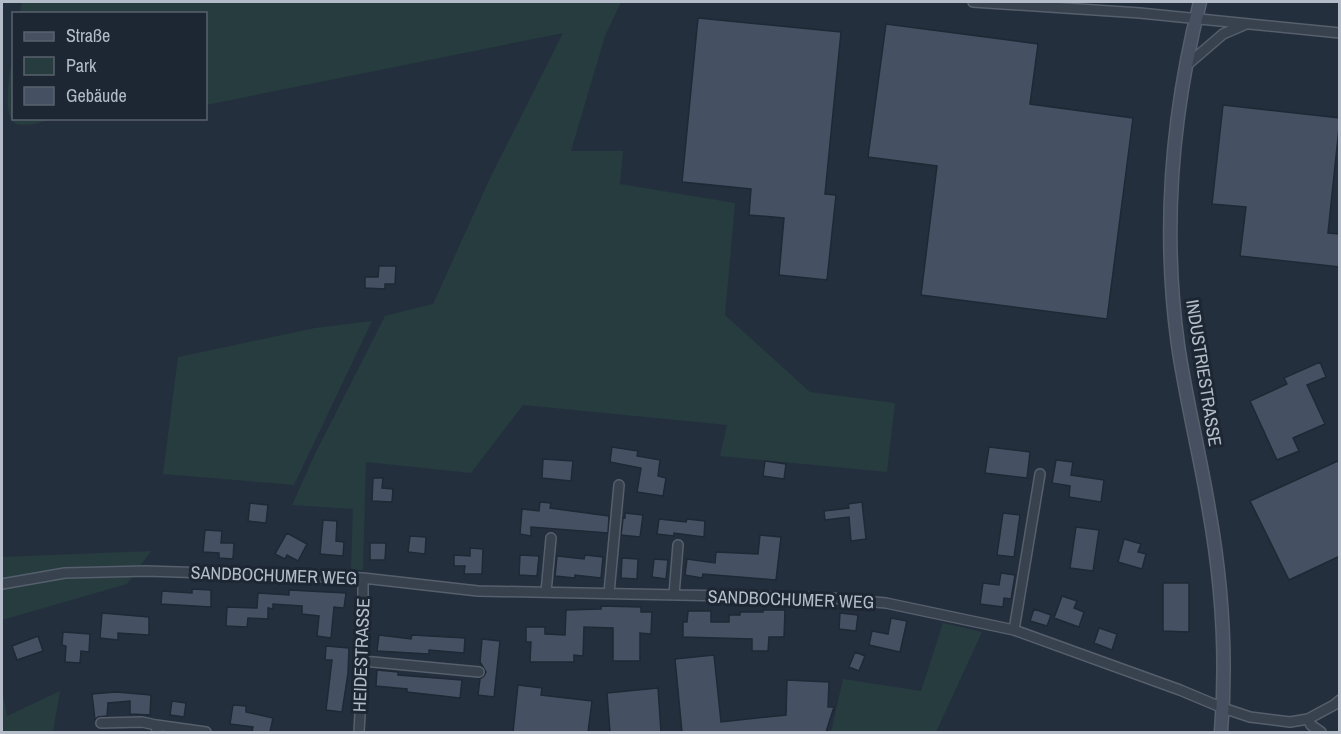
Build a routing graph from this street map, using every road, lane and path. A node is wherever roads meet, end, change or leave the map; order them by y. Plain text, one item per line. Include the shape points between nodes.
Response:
1 (973, 2) edge
2 (1200, 2) edge
3 (1196, 19) junction
4 (1246, 24) junction
5 (1340, 33) edge
6 (1186, 65) junction
7 (1040, 474) dead end
8 (619, 485) dead end
9 (551, 538) dead end
10 (678, 545) dead end
11 (363, 578) junction
12 (2, 584) edge
13 (546, 592) junction
14 (609, 593) junction
15 (674, 595) junction
16 (1014, 630) junction
17 (363, 662) junction
18 (479, 672) dead end
19 (1340, 700) edge
20 (1223, 708) junction
21 (1308, 719) junction
22 (102, 723) dead end
23 (157, 729) edge
24 (206, 732) edge
25 (359, 732) edge
26 (1221, 732) edge
27 (1321, 732) edge

1 - 3 street
2 - 3 street, INDUSTRIESTRASSE
3 - 4 street
3 - 6 street, INDUSTRIESTRASSE
4 - 5 street
4 - 6 street via 1223,34
6 - 20 street, INDUSTRIESTRASSE via 1171,186 1171,265 1178,345 1215,546
7 - 16 street
8 - 14 street
9 - 13 street
10 - 15 street
11 - 12 street, SANDBOCHUMER WEG via 146,571 65,573
11 - 13 street, SANDBOCHUMER WEG via 478,591
11 - 17 street, HEIDESTRASSE
13 - 14 street, SANDBOCHUMER WEG
14 - 15 street, SANDBOCHUMER WEG
15 - 16 street, SANDBOCHUMER WEG via 873,601
16 - 20 street, SANDBOCHUMER WEG
17 - 18 street
17 - 25 street, HEIDESTRASSE
19 - 21 street
20 - 21 street, SANDBOCHUMER WEG via 1271,720
20 - 26 street, INDUSTRIESTRASSE
21 - 27 street
22 - 23 street via 142,722
23 - 24 street

